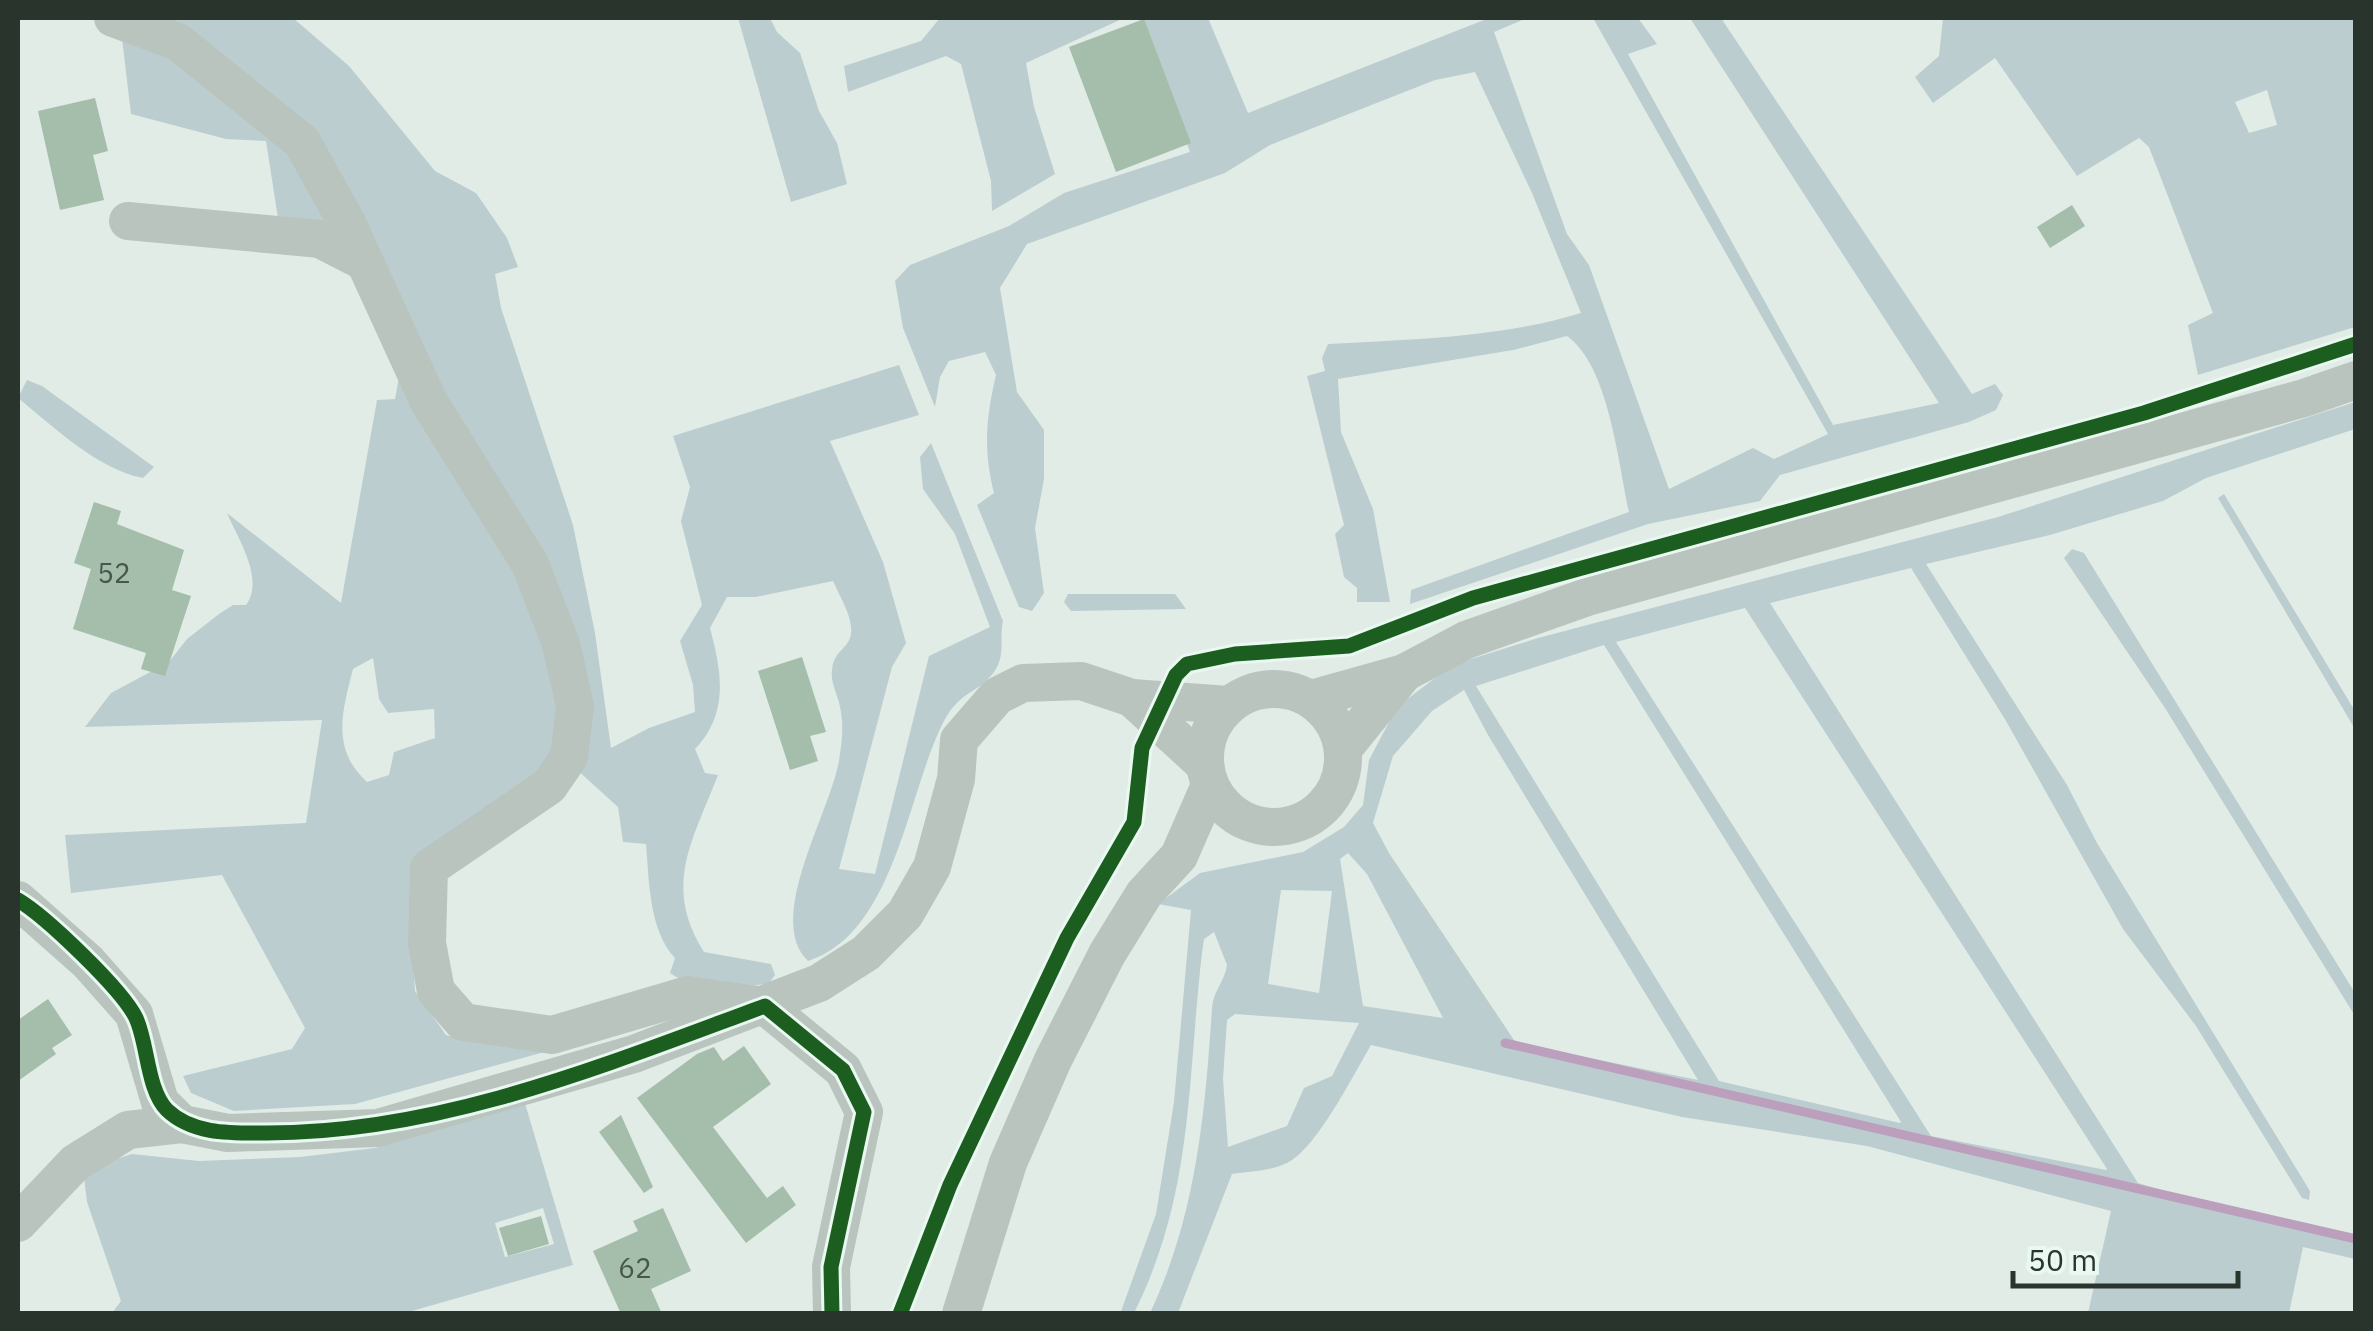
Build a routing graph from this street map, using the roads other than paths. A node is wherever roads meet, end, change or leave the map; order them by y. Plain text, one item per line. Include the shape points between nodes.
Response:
1 (113, 18) edge
2 (128, 221) dead end
3 (363, 261) junction
4 (2356, 380) edge
5 (1404, 673) junction
6 (1132, 698) junction
7 (1311, 699) junction
8 (1228, 705) junction
9 (1343, 749) junction
10 (1207, 775) junction
11 (1256, 825) junction
12 (1179, 856) junction
13 (18, 900) edge
14 (765, 1006) junction
15 (182, 1124) junction
16 (18, 1223) edge
17 (832, 1314) edge
18 (961, 1314) edge

1 - 3 street via 178,42 302,142
2 - 3 street via 320,239
3 - 14 street via 429,402 530,564 561,644 575,706 569,757 549,786 429,868 427,943 436,991 463,1022 552,1035 688,994
4 - 5 street via 1588,598 1466,640
5 - 7 street
5 - 9 street
6 - 8 street
6 - 10 street
6 - 14 street via 1081,681 1023,683 997,696 959,740 956,779 932,867 905,914 866,953
7 - 8 street via 1268,688
7 - 9 street via 1332,721
8 - 10 street via 1206,742
9 - 11 street via 1337,786 1326,803 1295,824
10 - 11 street via 1229,810
10 - 12 street
11 - 12 street
12 - 18 street via 1144,894 1052,1060 1008,1164
13 - 15 street via 134,1014 160,1102
14 - 15 street via 544,1083 378,1128 228,1132
14 - 17 street via 843,1070 864,1112 832,1266
15 - 16 street via 128,1130 75,1163

